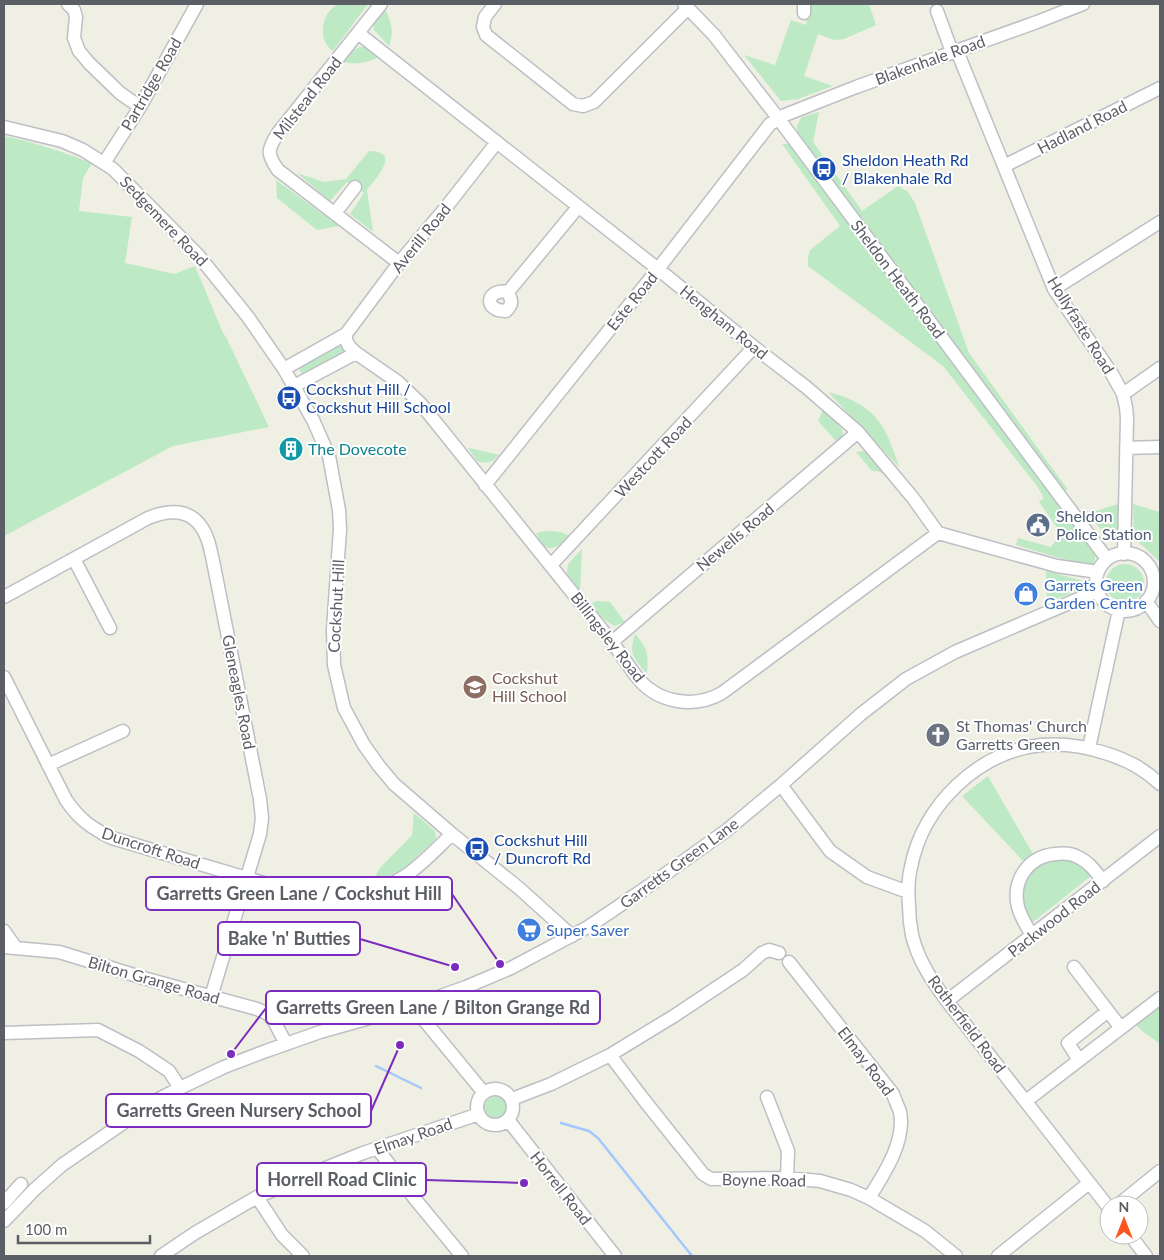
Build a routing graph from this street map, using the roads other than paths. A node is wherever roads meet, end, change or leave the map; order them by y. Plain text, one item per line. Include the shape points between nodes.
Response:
1 (68, 4) edge
2 (197, 4) edge
3 (381, 4) edge
4 (495, 4) edge
5 (1083, 4) edge
6 (686, 6) edge
7 (937, 11) dead end
8 (358, 33) junction
9 (954, 52) junction
10 (1160, 88) edge
11 (140, 107) junction
12 (778, 118) junction
13 (4, 127) edge
14 (497, 142) junction
15 (104, 162) junction
16 (1004, 166) junction
17 (355, 187) dead end
18 (578, 206) junction
19 (334, 213) junction
20 (1160, 222) edge
21 (399, 264) junction
22 (658, 269) junction
23 (1054, 289) junction
24 (508, 292) dead end
25 (346, 334) junction
26 (754, 347) junction
27 (356, 353) junction
28 (1160, 368) edge
29 (284, 369) junction
30 (294, 386) junction
31 (1123, 394) junction
32 (858, 432) junction
33 (1160, 447) edge
34 (1126, 448) junction
35 (486, 485) junction
36 (938, 533) junction
37 (1124, 554) junction
38 (74, 559) junction
39 (1107, 559) junction
40 (552, 565) junction
41 (1098, 572) junction
42 (1156, 572) edge
43 (1097, 591) junction
44 (4, 597) edge
45 (1146, 601) junction
46 (1119, 610) junction
47 (1160, 621) edge
48 (110, 628) dead end
49 (612, 642) junction
50 (4, 676) edge
51 (123, 731) dead end
52 (1089, 748) junction
53 (48, 764) junction
54 (1160, 784) edge
55 (781, 785) junction
56 (452, 834) junction
57 (1160, 836) edge
58 (247, 878) junction
59 (1103, 881) junction
60 (908, 892) junction
61 (4, 932) edge
62 (1032, 935) junction
63 (572, 936) junction
64 (10, 947) edge
65 (778, 953) dead end
66 (788, 962) dead end
67 (1074, 967) dead end
68 (211, 997) junction
69 (1160, 998) edge
70 (947, 1002) junction
71 (416, 1005) junction
72 (1108, 1011) junction
73 (1121, 1028) junction
74 (4, 1033) edge
75 (286, 1044) junction
76 (610, 1055) junction
77 (1079, 1060) junction
78 (180, 1088) junction
79 (484, 1093) junction
80 (767, 1097) dead end
81 (512, 1099) junction
82 (1026, 1101) junction
83 (479, 1114) junction
84 (508, 1120) junction
85 (377, 1148) junction
86 (1160, 1171) edge
87 (787, 1178) junction
88 (1089, 1183) junction
89 (21, 1184) dead end
90 (1130, 1195) edge
91 (1099, 1196) edge
92 (257, 1197) junction
93 (869, 1198) junction
94 (6, 1211) edge
95 (1138, 1245) edge
96 (161, 1256) edge
97 (303, 1256) edge
98 (462, 1256) edge
99 (614, 1256) edge
100 (956, 1256) edge
101 (998, 1256) edge
102 (1146, 1256) edge

1 - 11 street via 76,17 74,38 78,50
2 - 11 street, Partridge Road
3 - 8 street, Milstead Road
4 - 6 street via 484,22 486,35 573,104 583,106 594,102
5 - 9 street, Blakenhale Road
6 - 12 street, Sheldon Heath Road via 714,35
7 - 9 street, Hollyfaste Road
8 - 14 street, Hengham Road
8 - 19 street, Milstead Road via 271,144 270,157 278,170
9 - 12 street, Blakenhale Road
9 - 16 street, Hollyfaste Road
10 - 16 street, Hadland Road
11 - 15 street, Partridge Road
12 - 22 street, Este Road via 770,124
12 - 39 street, Sheldon Heath Road
13 - 15 street, Sedgemere Road via 62,141
14 - 18 street, Hengham Road
14 - 21 street, Averill Road
15 - 29 street, Sedgemere Road via 209,267
16 - 23 street, Hollyfaste Road
17 - 19 street
18 - 22 street, Hengham Road
18 - 24 street
19 - 21 street, Milstead Road
20 - 23 street
21 - 25 street, Averill Road
22 - 26 street, Hengham Road
22 - 35 street, Este Road
23 - 31 street, Hollyfaste Road
25 - 27 street via 349,346
25 - 29 street, Averill Road
26 - 32 street, Hengham Road
26 - 40 street, Westcott Road
27 - 30 street
27 - 35 street, Billingsley Road via 398,382 421,404
28 - 31 street
29 - 30 street, Cockshut Hill
30 - 56 street, Cockshut Hill via 329,456 339,510 333,630 334,665 344,708 364,745 394,784
31 - 34 street, Hollyfaste Road via 1127,418
32 - 36 street, Hengham Road
32 - 49 street, Newells Road
33 - 34 street
34 - 37 street, Hollyfaste Road
35 - 40 street, Billingsley Road
36 - 41 street via 1056,566
36 - 49 street, Billingsley Road via 722,693 706,700 681,702 650,690
37 - 39 street
37 - 42 street via 1134,555
38 - 44 street
38 - 48 street
38 - 58 street, Gleneagles Road via 162,513 190,516 206,534 262,811 260,834
39 - 41 street
40 - 49 street, Billingsley Road
41 - 43 street
42 - 45 street
43 - 46 street via 1108,606
43 - 55 street, Garretts Green Lane via 954,652 906,678
45 - 46 street via 1131,610
45 - 47 street
46 - 52 street
50 - 53 street, Duncroft Road
51 - 53 street
52 - 54 street, Rotherfield Road via 1123,759
52 - 60 street, Rotherfield Road via 1041,745 998,757 979,767 936,807 916,846
53 - 58 street, Duncroft Road via 74,812 97,831
55 - 60 street via 830,851 867,876
55 - 63 street, Garretts Green Lane via 694,854
56 - 58 street, Duncroft Road via 403,878 367,892 316,897
56 - 63 street, Cockshut Hill
57 - 59 street, Packwood Road
58 - 68 street, Gleneagles Road
59 - 62 street, Packwood Road
59 - 62 street via 1085,861 1070,854 1041,857 1030,864 1022,874 1017,900
60 - 70 street, Rotherfield Road via 916,950
61 - 64 street
62 - 70 street, Packwood Road
63 - 71 street, Garretts Green Lane via 511,968
64 - 68 street, Bilton Grange Road via 68,954
65 - 76 street via 769,950 762,953 743,970
66 - 93 street, Elmay Road via 893,1094 900,1113 900,1136 890,1163
67 - 72 street
68 - 75 street, Bilton Grange Road via 268,1014
69 - 73 street
70 - 82 street, Rotherfield Road
71 - 75 street, Garretts Green Lane
71 - 79 street via 424,1020
72 - 73 street
72 - 77 street via 1068,1043
73 - 77 street
74 - 78 street via 98,1030 170,1071
75 - 78 street, Garretts Green Lane via 224,1067
76 - 81 street
76 - 87 street, Boyne Road via 703,1174 722,1180
77 - 82 street
78 - 94 street, Garretts Green Lane via 155,1101 62,1165
79 - 81 street via 502,1090
79 - 83 street via 478,1105
80 - 87 street via 788,1150
81 - 84 street via 513,1110
82 - 88 street, Rotherfield Road
83 - 84 street via 492,1124
83 - 85 street, Elmay Road
84 - 99 street, Horrell Road
85 - 92 street, Elmay Road
85 - 98 street
86 - 90 street
87 - 93 street, Boyne Road via 820,1181
88 - 91 street, Rotherfield Road
88 - 101 street
89 - 94 street
92 - 96 street, Elmay Road
92 - 97 street via 282,1235
93 - 100 street, Boyne Road via 926,1231
95 - 102 street

